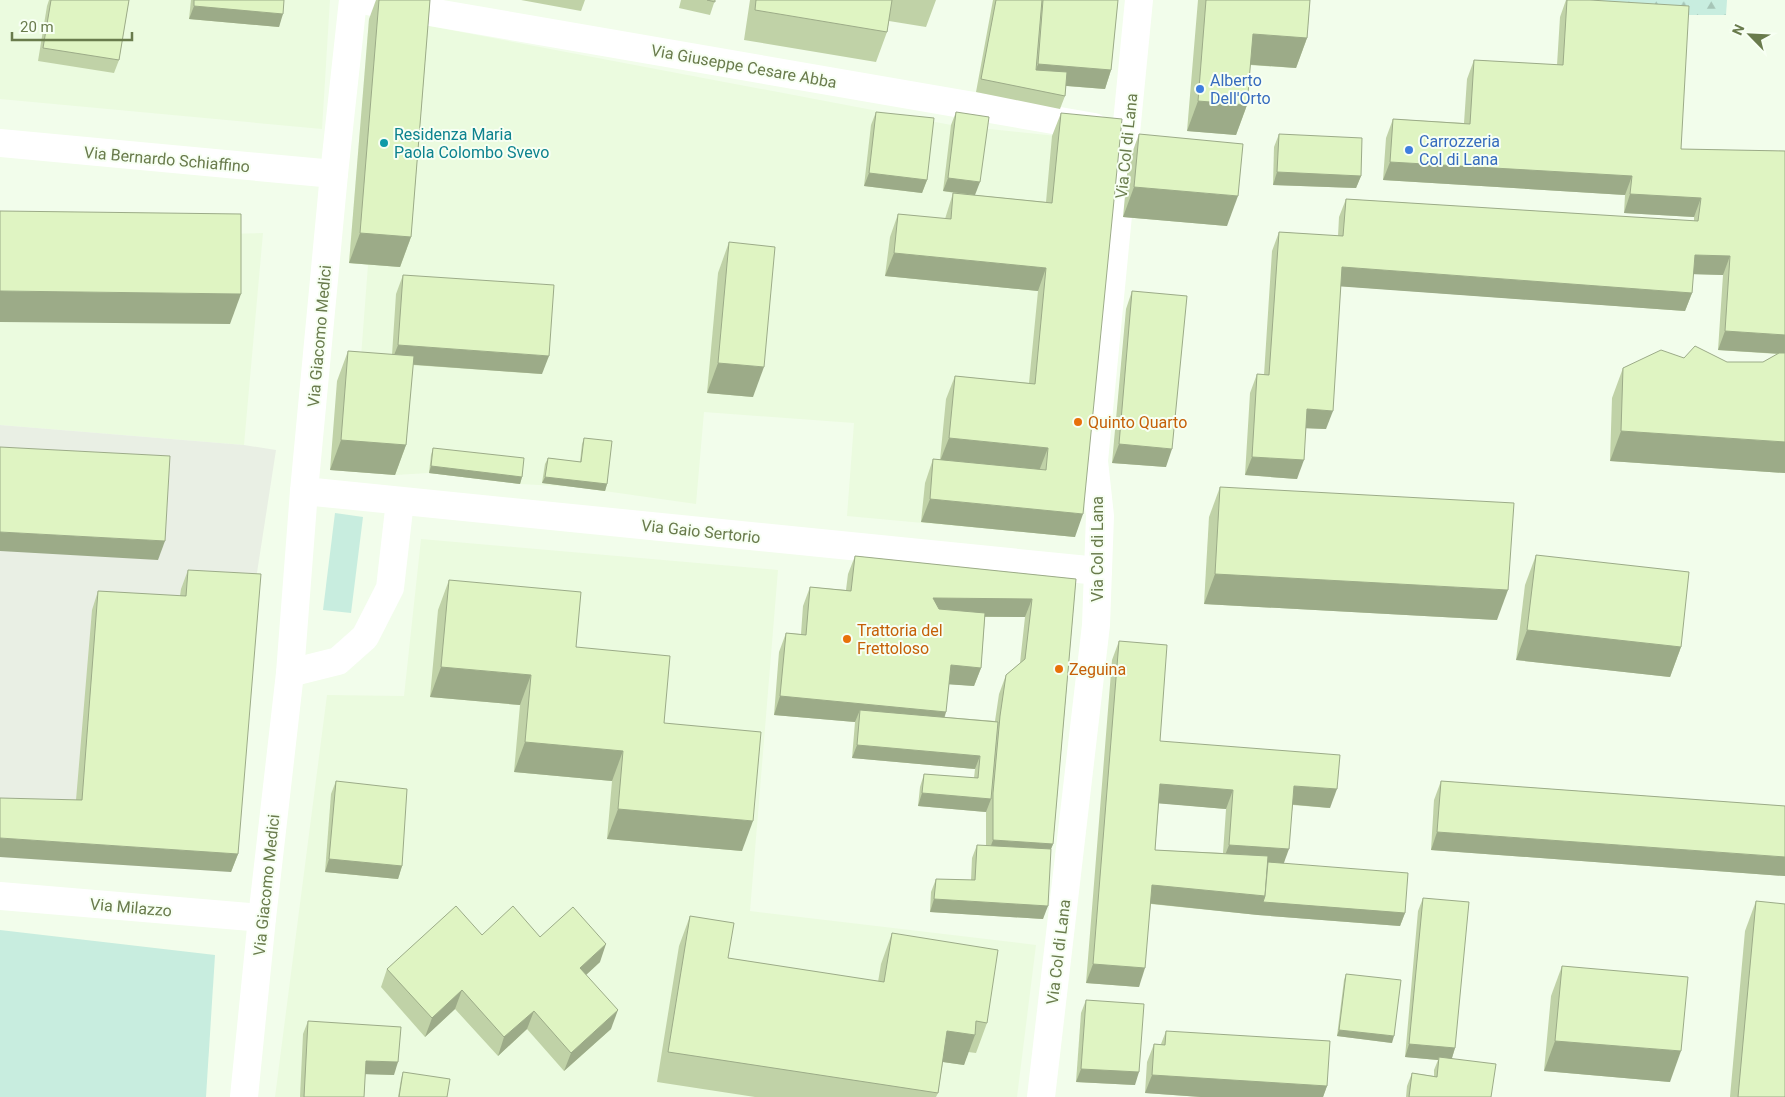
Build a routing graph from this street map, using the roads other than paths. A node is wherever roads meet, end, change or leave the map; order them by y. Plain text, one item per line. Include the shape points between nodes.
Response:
1 (353, 0) edge
2 (361, 0) edge
3 (1139, 0) edge
4 (1128, 133) junction
5 (0, 143) edge
6 (334, 174) junction
7 (304, 491) junction
8 (400, 501) junction
9 (1098, 571) junction
10 (290, 673) junction
11 (0, 896) edge
12 (262, 918) junction
13 (244, 1097) edge
14 (1041, 1097) edge

1 - 6 street, Via Giacomo Medici
2 - 4 street, Via Giuseppe Cesare Abba
3 - 4 street, Via Col di Lana
4 - 9 street, Via Col di Lana via 1094,461 1100,516
5 - 6 street, Via Bernardo Schiaffino
6 - 7 street, Via Giacomo Medici
7 - 8 street, Via Gaio Sertorio
7 - 10 street, Via Giacomo Medici
8 - 9 street, Via Gaio Sertorio
8 - 10 street via 390,588 365,637 338,661
9 - 14 street, Via Col di Lana via 1094,635
10 - 12 street, Via Giacomo Medici
11 - 12 street, Via Milazzo
12 - 13 street, Via Giacomo Medici

